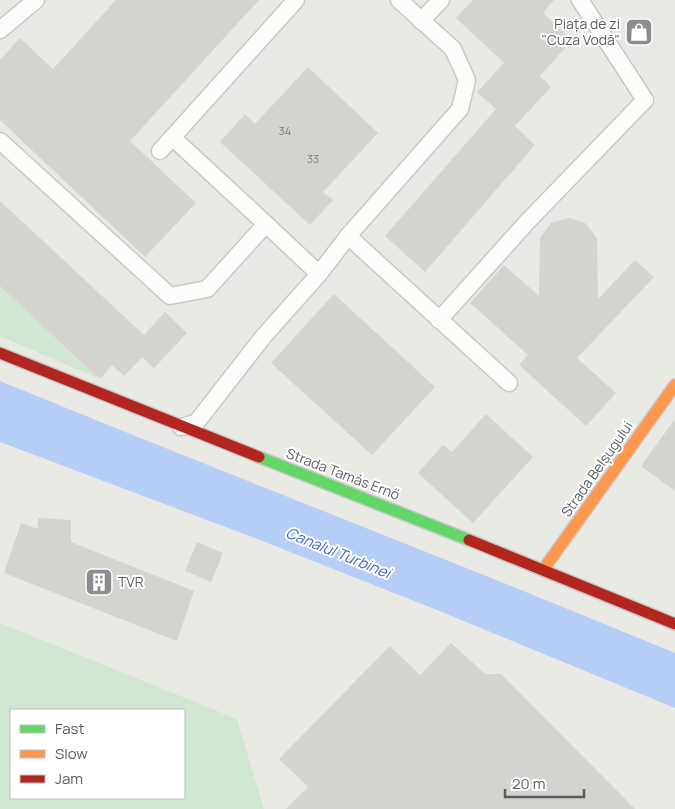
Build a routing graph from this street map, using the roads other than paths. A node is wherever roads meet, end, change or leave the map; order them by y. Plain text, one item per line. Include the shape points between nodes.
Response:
1 (36, 0) edge
2 (296, 0) edge
3 (399, 0) edge
4 (441, 0) edge
5 (580, 0) edge
6 (421, 21) junction
7 (0, 30) edge
8 (173, 138) junction
9 (0, 141) edge
10 (160, 152) dead end
11 (266, 224) junction
12 (348, 236) junction
13 (319, 274) junction
14 (439, 320) junction
15 (0, 353) edge
16 (508, 383) dead end
17 (675, 385) edge
18 (180, 427) junction
19 (543, 570) junction
20 (675, 624) edge

1 - 7 lane
2 - 8 lane
3 - 6 lane
4 - 6 lane
5 - 14 lane via 645,100 528,221
6 - 12 lane via 453,49 460,64 467,80 460,109
8 - 10 lane
8 - 11 lane
9 - 11 lane via 170,296 207,289
11 - 13 lane
12 - 13 lane
12 - 14 lane
13 - 18 lane via 263,337 196,423
14 - 16 lane
15 - 18 main road, Strada Tamás Ernő
17 - 19 main road, Strada Belșugului
18 - 19 main road, Strada Tamás Ernő
19 - 20 main road, Strada Tamás Ernő

